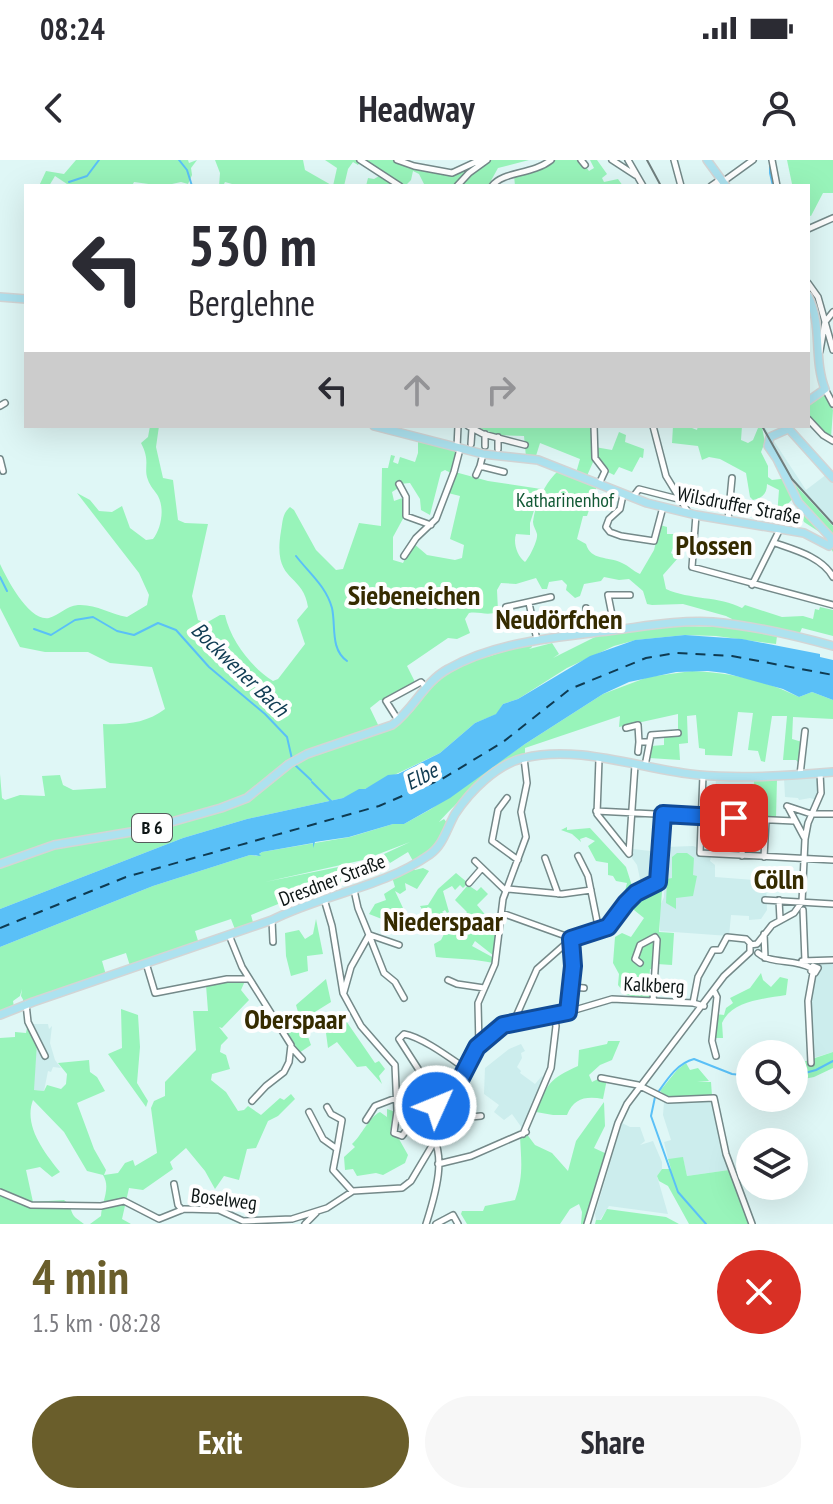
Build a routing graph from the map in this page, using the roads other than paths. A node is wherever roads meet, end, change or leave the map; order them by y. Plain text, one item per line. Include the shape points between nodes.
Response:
1 (360, 160) edge
2 (397, 160) edge
3 (480, 160) edge
4 (487, 160) edge
5 (551, 160) edge
6 (612, 160) edge
7 (628, 160) edge
8 (674, 160) edge
9 (707, 160) edge
10 (753, 160) edge
11 (772, 160) edge
12 (636, 175) junction
13 (722, 183) edge
14 (397, 184) edge
15 (459, 184) edge
16 (494, 184) edge
17 (642, 184) edge
18 (680, 184) edge
19 (777, 184) edge
20 (833, 218) edge
21 (810, 228) edge
22 (810, 286) edge
23 (0, 297) edge
24 (24, 299) edge
25 (810, 301) edge
26 (833, 312) edge
27 (826, 319) junction
28 (820, 343) junction
29 (833, 350) edge
30 (825, 389) junction
31 (810, 400) edge
32 (833, 404) edge
33 (810, 421) edge
34 (382, 428) edge
35 (458, 428) edge
36 (470, 428) edge
37 (472, 428) edge
38 (594, 428) edge
39 (653, 428) edge
40 (788, 428) edge
41 (485, 434) junction
42 (498, 437) junction
43 (833, 441) edge
44 (471, 444) dead end
45 (525, 445) dead end
46 (458, 448) junction
47 (498, 449) dead end
48 (484, 450) junction
49 (0, 459) edge
50 (480, 466) junction
51 (3, 471) dead end
52 (504, 472) dead end
53 (476, 475) dead end
54 (732, 478) dead end
55 (833, 478) edge
56 (399, 484) dead end
57 (598, 485) junction
58 (623, 495) junction
59 (633, 498) junction
60 (679, 499) junction
61 (663, 507) junction
62 (692, 514) junction
63 (728, 520) junction
64 (434, 523) junction
65 (780, 529) junction
66 (775, 543) junction
67 (404, 556) dead end
68 (833, 577) edge
69 (752, 585) junction
70 (630, 595) dead end
71 (551, 597) dead end
72 (529, 603) junction
73 (833, 605) edge
74 (506, 607) dead end
75 (586, 608) dead end
76 (615, 630) junction
77 (587, 633) junction
78 (537, 641) junction
79 (833, 646) edge
80 (426, 687) junction
81 (395, 722) junction
82 (626, 728) dead end
83 (805, 731) dead end
84 (678, 733) dead end
85 (639, 742) junction
86 (649, 742) junction
87 (638, 752) dead end
88 (524, 758) junction
89 (599, 759) junction
90 (635, 765) junction
91 (645, 766) junction
92 (833, 772) edge
93 (820, 773) junction
94 (703, 775) junction
95 (800, 775) junction
96 (507, 798) dead end
97 (596, 811) junction
98 (633, 813) junction
99 (663, 814) junction
100 (811, 814) junction
101 (833, 814) edge
102 (701, 816) junction
103 (744, 818) junction
104 (766, 820) junction
105 (794, 821) junction
106 (805, 839) junction
107 (742, 856) junction
108 (764, 857) junction
109 (545, 858) dead end
110 (805, 859) junction
111 (518, 860) junction
112 (833, 860) edge
113 (475, 861) dead end
114 (569, 862) dead end
115 (0, 864) edge
116 (482, 868) junction
117 (469, 883) dead end
118 (354, 890) junction
119 (506, 890) junction
120 (591, 890) junction
121 (558, 894) junction
122 (324, 899) junction
123 (765, 900) dead end
124 (779, 900) junction
125 (802, 902) junction
126 (833, 904) edge
127 (803, 910) dead end
128 (502, 913) junction
129 (780, 919) junction
130 (272, 920) junction
131 (599, 931) junction
132 (764, 934) junction
133 (229, 935) junction
134 (369, 935) junction
135 (568, 940) junction
136 (273, 942) dead end
137 (754, 944) junction
138 (399, 945) dead end
139 (750, 952) junction
140 (758, 953) junction
141 (765, 958) junction
142 (833, 961) edge
143 (801, 962) junction
144 (146, 963) junction
145 (640, 963) dead end
146 (814, 970) junction
147 (249, 980) junction
148 (448, 980) dead end
149 (571, 987) junction
150 (484, 988) junction
151 (584, 988) dead end
152 (714, 991) junction
153 (343, 993) junction
154 (404, 998) dead end
155 (653, 1001) junction
156 (693, 1003) junction
157 (26, 1004) junction
158 (704, 1006) junction
159 (568, 1012) junction
160 (0, 1015) edge
161 (554, 1015) junction
162 (514, 1021) junction
163 (479, 1046) junction
164 (291, 1048) junction
165 (45, 1056) dead end
166 (716, 1056) dead end
167 (302, 1059) dead end
168 (811, 1063) dead end
169 (466, 1069) junction
170 (601, 1078) dead end
171 (641, 1086) junction
172 (396, 1098) junction
173 (252, 1101) dead end
174 (327, 1107) dead end
175 (444, 1111) junction
176 (309, 1112) dead end
177 (481, 1116) dead end
178 (366, 1120) dead end
179 (441, 1120) junction
180 (434, 1141) junction
181 (337, 1149) junction
182 (438, 1164) junction
183 (174, 1184) dead end
184 (352, 1191) junction
185 (0, 1192) edge
186 (182, 1210) junction
187 (318, 1212) junction
188 (305, 1224) edge
189 (426, 1224) edge
190 (436, 1224) edge
191 (458, 1224) edge
192 (587, 1224) edge
193 (752, 1224) edge

1 - 14 street
2 - 3 street via 452,173
4 - 15 street
5 - 16 street
6 - 12 street
7 - 12 street
8 - 18 street
9 - 13 main road
10 - 13 street
11 - 19 street
12 - 17 street
20 - 21 street
22 - 27 street
23 - 24 main road
25 - 28 main road
26 - 27 street
27 - 28 street
27 - 29 street
28 - 30 main road via 819,371
30 - 31 main road
30 - 32 street
33 - 43 street
34 - 46 main road, Wilsdruffer Straße
35 - 46 street
36 - 44 street
37 - 41 street
38 - 57 street via 595,458 605,471
39 - 60 street via 660,459
40 - 55 main road
40 - 65 main road, Wilsdruffer Straße via 771,436 768,446 798,502 831,544
41 - 42 street
41 - 48 street
42 - 45 street
42 - 47 street
46 - 48 main road, Wilsdruffer Straße
46 - 64 street
48 - 50 street
48 - 57 main road, Wilsdruffer Straße via 535,459
49 - 51 street
50 - 52 street
50 - 53 street
54 - 63 street
56 - 64 street via 406,497 406,516
57 - 58 main road, Wilsdruffer Straße
58 - 59 main road, Wilsdruffer Straße
58 - 61 street via 606,527 614,534 654,541
59 - 60 street, Wilsdruffer Straße via 639,489
59 - 61 main road, Wilsdruffer Straße
60 - 62 street
61 - 62 main road, Wilsdruffer Straße
62 - 63 main road, Wilsdruffer Straße
62 - 69 street via 692,567
63 - 65 main road, Wilsdruffer Straße
64 - 67 street
65 - 66 street
66 - 68 street via 815,559
66 - 69 street
69 - 73 street
70 - 76 street via 608,595
71 - 72 street
72 - 74 street
72 - 78 street
75 - 77 street
76 - 77 main road
76 - 79 main road via 711,622
77 - 78 main road
78 - 80 main road via 456,665
80 - 81 main road
80 - 81 street via 421,682 386,701
81 - 115 main road, B 6 via 314,751 247,798 221,808 143,830 54,845
82 - 85 street via 638,725
83 - 95 street
84 - 86 street via 651,735
85 - 86 street
85 - 87 street
86 - 91 street
88 - 89 main road, Dresdner Straße via 566,754
88 - 111 street via 527,783 521,812 526,834
88 - 118 main road, Dresdner Straße via 486,779 457,812 433,853
89 - 90 main road, Dresdner Straße
89 - 97 street
90 - 91 main road, Dresdner Straße
90 - 98 street
91 - 94 main road, Dresdner Straße
92 - 93 main road, Dresdner Straße
93 - 95 main road, Dresdner Straße
93 - 100 street via 821,793
94 - 95 main road, Dresdner Straße
94 - 102 street
96 - 111 street via 498,810 492,841
97 - 98 street
97 - 98 street via 629,854
98 - 99 street
99 - 102 street
99 - 131 street via 658,882 636,893 613,923
100 - 101 street
100 - 105 street via 787,806
100 - 106 street
102 - 103 street
102 - 107 street via 700,853
103 - 104 street
103 - 107 street
104 - 105 street
104 - 108 street
105 - 106 street
106 - 110 street
107 - 108 street
108 - 110 street
109 - 121 street
110 - 112 street
110 - 125 street
111 - 119 street
113 - 116 street
114 - 120 street via 579,858
116 - 117 street
116 - 119 street
118 - 122 main road, Dresdner Straße
118 - 134 street
119 - 121 street
119 - 128 street
120 - 121 street
120 - 131 street
122 - 130 main road, Dresdner Straße
122 - 153 street
123 - 124 street
124 - 125 street
124 - 129 street
125 - 126 street
125 - 129 street
127 - 143 street
128 - 135 street
128 - 150 street via 496,957
129 - 132 street
130 - 133 main road, Dresdner Straße
130 - 136 street
131 - 135 street
132 - 137 street
132 - 141 street
133 - 144 main road, Dresdner Straße
133 - 147 street
134 - 138 street
134 - 153 street
134 - 154 street via 384,973
135 - 149 street
135 - 162 street via 537,969
137 - 139 street
137 - 140 street
137 - 156 street via 727,937 720,950 713,950 696,983
139 - 140 street
139 - 152 street
140 - 141 street
141 - 143 street
142 - 143 street
142 - 146 street
143 - 146 street
144 - 147 street via 155,993 227,979
144 - 157 main road, Dresdner Straße
145 - 155 street via 635,959 640,945 655,937
146 - 168 street via 808,1001
147 - 164 street
148 - 150 street
149 - 151 street
149 - 159 street
150 - 163 street via 478,1007
152 - 158 street
152 - 166 street
153 - 172 street via 361,1026 393,1061
155 - 156 street, Kalkberg
155 - 159 street, Kalkberg via 612,999
156 - 158 street, Kalkberg
157 - 160 main road, Dresdner Straße
157 - 165 street via 28,1022
158 - 171 street
159 - 161 street, Kalkberg
161 - 162 street, Kalkberg
161 - 182 street via 551,1068 524,1133
162 - 163 street, Kalkberg
163 - 169 street, Kalkberg
164 - 167 street
164 - 173 street via 284,1072
169 - 175 street, Kalkberg
169 - 175 street via 406,1033 399,1039 436,1106
170 - 171 street
171 - 192 street via 621,1116
171 - 193 street via 671,1100 714,1098 726,1154
172 - 178 street via 375,1106
172 - 180 street via 394,1133 400,1137 419,1123
174 - 181 street via 342,1120
175 - 179 street, Kalkberg
176 - 181 street via 323,1139
177 - 179 street
179 - 180 street, Kalkberg
180 - 182 street
180 - 184 street via 405,1186
181 - 184 street via 333,1170
182 - 189 street via 439,1183
183 - 186 street
184 - 187 street, Boselweg
185 - 186 street, Boselweg via 31,1205 104,1206 124,1201 159,1219
186 - 187 street, Boselweg via 219,1210 247,1221
187 - 188 street
190 - 191 street via 453,1215

